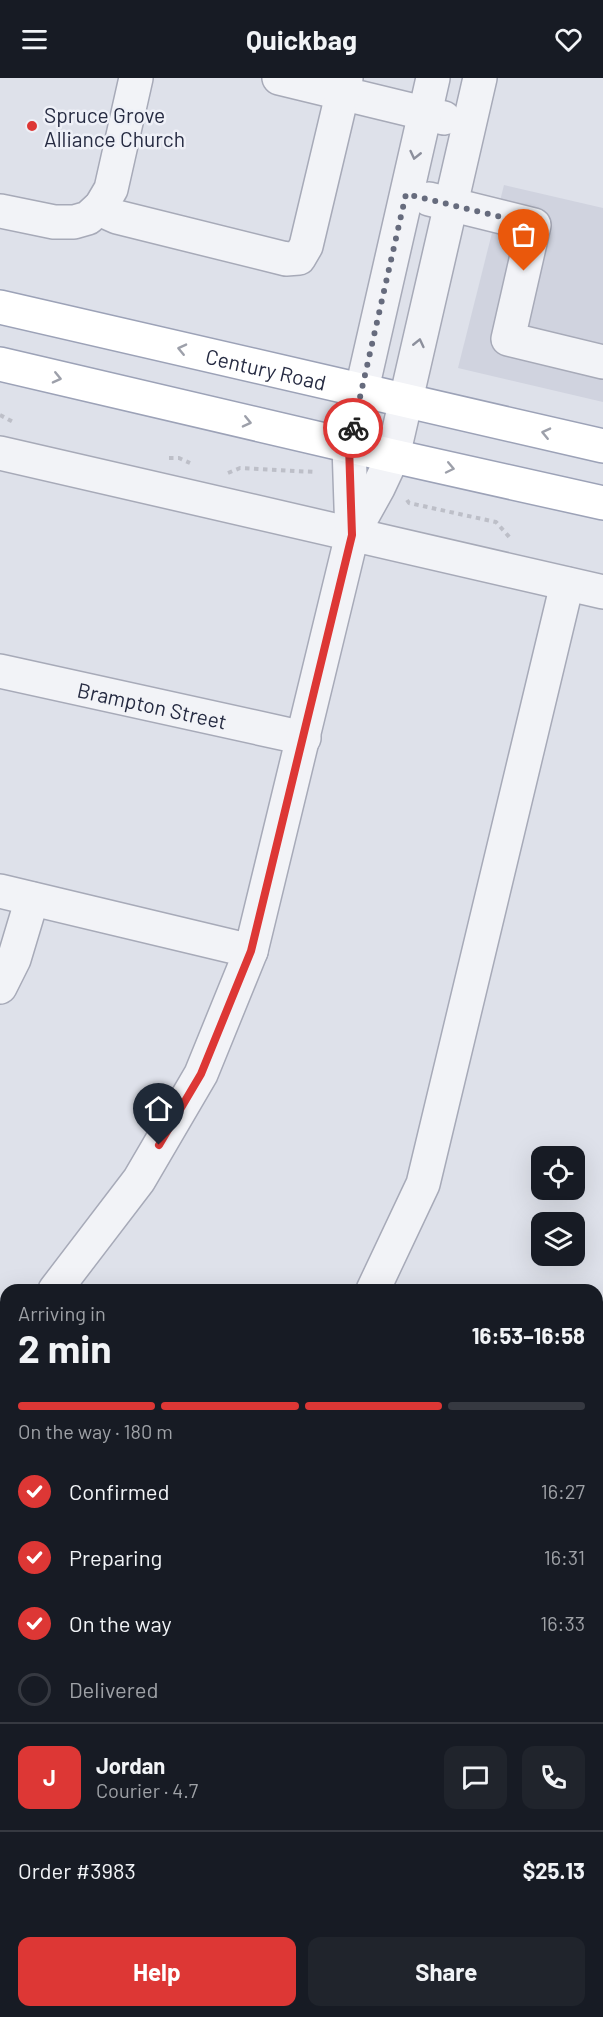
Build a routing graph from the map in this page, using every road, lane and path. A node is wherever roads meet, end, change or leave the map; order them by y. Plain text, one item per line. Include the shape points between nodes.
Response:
1 (135, 78) edge
2 (279, 78) edge
3 (433, 78) edge
4 (480, 78) edge
5 (345, 86) edge
6 (424, 113) junction
7 (469, 125) junction
8 (406, 194) junction
9 (451, 204) junction
10 (101, 206) junction
11 (0, 212) edge
12 (0, 307) edge
13 (603, 362) edge
14 (0, 364) edge
15 (362, 391) junction
16 (406, 400) junction
17 (349, 446) junction
18 (603, 446) edge
19 (0, 453) edge
20 (393, 456) junction
21 (315, 472) dead end
22 (218, 476) dead end
23 (603, 503) edge
24 (352, 535) junction
25 (567, 584) junction
26 (603, 592) edge
27 (0, 671) edge
28 (304, 738) junction
29 (0, 891) edge
30 (32, 899) junction
31 (251, 951) junction
32 (0, 987) edge
33 (60, 1284) edge
34 (376, 1284) edge

1 - 10 street via 111,189
2 - 5 street
3 - 6 street
4 - 7 street
5 - 6 street
5 - 10 street via 306,246 298,258 286,259 117,217
6 - 7 street
6 -> 8 street
7 - 9 street
8 - 9 street
8 - 15 street
9 - 13 street via 534,225 508,339
16 -> 9 street
10 - 11 street via 88,218 74,222
15 -> 12 main road, Century Road
14 -> 17 main road
15 - 16 main road, Century Road
15 - 17 street
18 -> 16 main road, Century Road
16 - 20 street
17 - 20 main road
17 - 24 street
19 - 24 street
20 -> 23 main road
20 - 24 street
21 - 22 path via 240,468
24 - 25 street
24 - 28 street
25 - 26 street
25 - 34 street via 423,1184
27 - 28 street, Brampton Street
28 - 31 street
29 - 30 street
30 - 31 street
30 - 32 street via 14,959
31 - 33 street via 201,1074 139,1180

